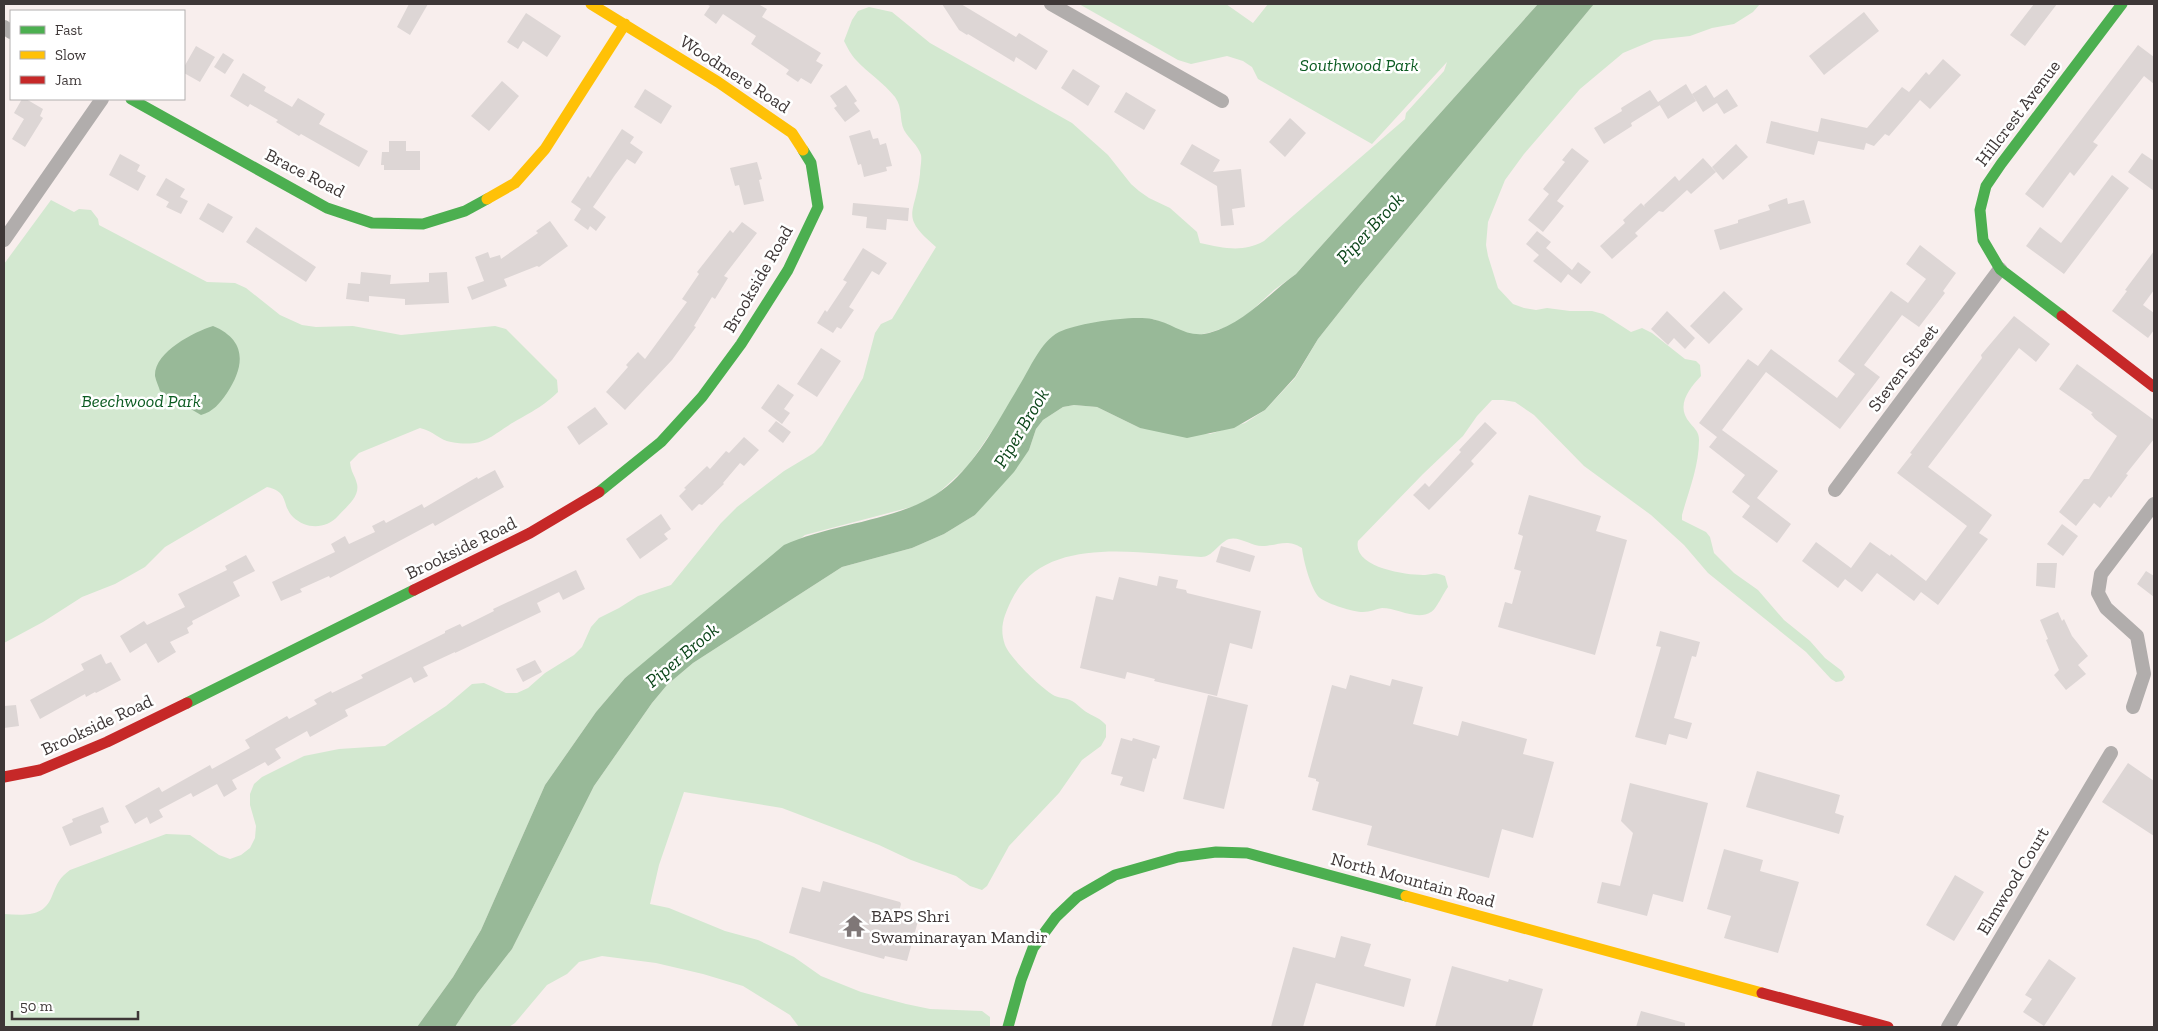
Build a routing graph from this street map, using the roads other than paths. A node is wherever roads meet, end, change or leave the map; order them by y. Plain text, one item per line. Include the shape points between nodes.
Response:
1 (591, 4) edge
2 (1051, 4) edge
3 (2122, 4) edge
4 (625, 24) junction
5 (101, 100) edge
6 (133, 100) edge
7 (1222, 101) dead end
8 (818, 207) joint
9 (4, 240) edge
10 (2000, 269) junction
11 (2154, 387) edge
12 (1834, 490) dead end
13 (2154, 504) edge
14 (2133, 707) dead end
15 (2111, 753) dead end
16 (4, 777) edge
17 (1008, 1027) edge
18 (1888, 1027) edge
19 (1948, 1027) edge

1 - 4 street, Woodmere Road
2 - 7 street
3 - 10 street, Hillcrest Avenue via 1986,186 1980,210 1983,240
4 - 6 street, Brace Road via 545,149 514,183 465,211 423,224 372,223 327,208
4 - 8 street, Woodmere Road via 792,133 811,163
5 - 9 street
8 - 16 street, Brookside Road via 788,270 730,360 661,442 608,486 530,533 107,742 40,770
10 - 11 street, Hillcrest Avenue
10 - 12 street, Steven Street
13 - 14 street via 2101,574 2098,593 2106,608 2137,636 2144,674
15 - 19 street, Elmwood Court
17 - 18 street, North Mountain Road via 1033,948 1056,917 1078,897 1114,875 1178,857 1224,852 1247,853 1291,864

